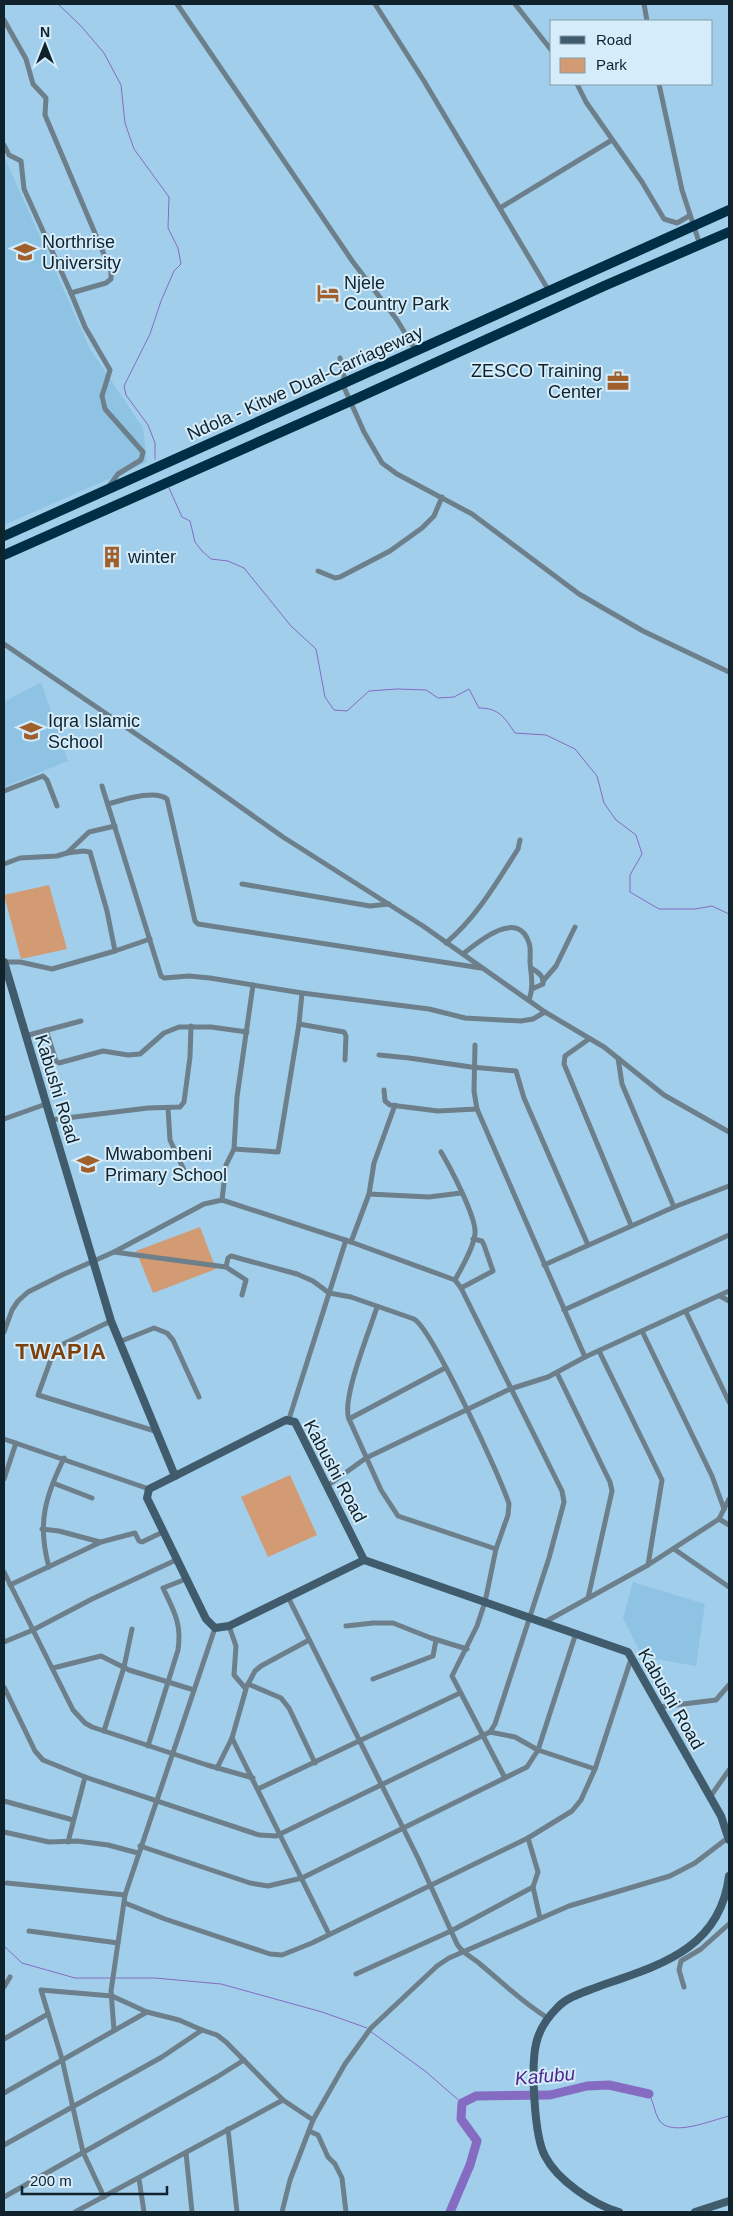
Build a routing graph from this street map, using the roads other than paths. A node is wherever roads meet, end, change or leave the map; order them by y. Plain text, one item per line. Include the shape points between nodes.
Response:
1 (177, 4) edge
2 (375, 4) edge
3 (515, 4) edge
4 (644, 4) edge
5 (4, 20) edge
6 (647, 20) edge
7 (550, 48) edge
8 (578, 85) edge
9 (658, 85) edge
10 (612, 140) junction
11 (4, 145) edge
12 (500, 208) junction
13 (729, 210) edge
14 (689, 216) junction
15 (693, 227) junction
16 (729, 232) edge
17 (700, 246) junction
18 (549, 291) junction
19 (71, 292) junction
20 (416, 351) junction
21 (340, 358) dead end
22 (343, 384) junction
23 (351, 401) junction
24 (107, 489) junction
25 (442, 497) junction
26 (4, 536) edge
27 (4, 555) edge
28 (318, 571) dead end
29 (4, 644) edge
30 (729, 672) edge
31 (102, 786) dead end
32 (4, 791) edge
33 (108, 804) junction
34 (57, 806) dead end
35 (115, 826) junction
36 (520, 840) dead end
37 (67, 853) junction
38 (4, 864) edge
39 (242, 884) dead end
40 (389, 904) junction
41 (575, 928) dead end
42 (150, 939) junction
43 (446, 943) junction
44 (115, 952) junction
45 (463, 954) junction
46 (4, 962) edge
47 (482, 968) junction
48 (531, 968) junction
49 (543, 981) junction
50 (253, 985) junction
51 (532, 989) junction
52 (302, 993) junction
53 (529, 1000) junction
54 (544, 1012) junction
55 (82, 1021) dead end
56 (299, 1024) junction
57 (191, 1026) junction
58 (46, 1030) junction
59 (246, 1032) junction
60 (25, 1036) junction
61 (590, 1039) junction
62 (475, 1045) dead end
63 (379, 1055) dead end
64 (618, 1058) junction
65 (345, 1060) dead end
66 (474, 1067) junction
67 (384, 1090) dead end
68 (46, 1104) junction
69 (395, 1105) junction
70 (168, 1108) junction
71 (477, 1109) junction
72 (4, 1119) edge
73 (50, 1120) junction
74 (729, 1132) edge
75 (234, 1149) junction
76 (442, 1152) dead end
77 (184, 1170) dead end
78 (729, 1186) edge
79 (462, 1192) junction
80 (369, 1194) junction
81 (222, 1200) junction
82 (674, 1207) junction
83 (631, 1226) junction
84 (729, 1235) edge
85 (473, 1239) junction
86 (349, 1241) junction
87 (588, 1245) junction
88 (114, 1252) junction
89 (93, 1261) junction
90 (544, 1265) junction
91 (226, 1267) junction
92 (455, 1280) junction
93 (461, 1288) junction
94 (729, 1291) edge
95 (329, 1293) junction
96 (242, 1295) dead end
97 (720, 1296) junction
98 (729, 1301) edge
99 (377, 1307) junction
100 (564, 1310) junction
101 (686, 1312) junction
102 (111, 1321) junction
103 (4, 1332) edge
104 (642, 1332) junction
105 (119, 1342) junction
106 (599, 1350) junction
107 (585, 1357) junction
108 (445, 1368) junction
109 (556, 1373) junction
110 (510, 1389) junction
111 (199, 1397) dead end
112 (729, 1402) edge
113 (467, 1410) junction
114 (348, 1419) junction
115 (289, 1420) junction
116 (155, 1431) junction
117 (4, 1438) edge
118 (16, 1442) junction
119 (64, 1458) junction
120 (366, 1458) junction
121 (175, 1476) junction
122 (4, 1479) edge
123 (53, 1483) junction
124 (327, 1486) junction
125 (149, 1489) junction
126 (92, 1498) dead end
127 (729, 1499) edge
128 (724, 1509) junction
129 (718, 1519) junction
130 (729, 1525) edge
131 (42, 1529) junction
132 (163, 1532) junction
133 (101, 1542) junction
134 (496, 1549) junction
135 (674, 1549) junction
136 (176, 1560) junction
137 (364, 1560) junction
138 (648, 1565) junction
139 (49, 1566) junction
140 (4, 1572) edge
141 (186, 1579) junction
142 (10, 1585) junction
143 (729, 1587) edge
144 (288, 1597) junction
145 (588, 1598) junction
146 (485, 1602) junction
147 (531, 1617) junction
148 (545, 1622) junction
149 (229, 1626) junction
150 (346, 1626) dead end
151 (215, 1628) junction
152 (132, 1629) dead end
153 (33, 1630) junction
154 (576, 1633) junction
155 (309, 1640) junction
156 (436, 1640) junction
157 (4, 1642) edge
158 (467, 1649) junction
159 (632, 1656) junction
160 (124, 1667) junction
161 (52, 1668) junction
162 (373, 1679) dead end
163 (168, 1681) junction
164 (729, 1685) edge
165 (247, 1686) junction
166 (4, 1687) edge
167 (194, 1690) junction
168 (460, 1693) junction
169 (659, 1707) junction
170 (104, 1731) junction
171 (490, 1732) junction
172 (483, 1737) junction
173 (232, 1738) junction
174 (359, 1742) junction
175 (148, 1746) junction
176 (538, 1750) junction
177 (173, 1755) junction
178 (315, 1762) junction
179 (217, 1768) junction
180 (595, 1769) junction
181 (729, 1770) edge
182 (85, 1777) junction
183 (253, 1778) junction
184 (505, 1778) junction
185 (381, 1785) junction
186 (258, 1789) junction
187 (710, 1797) junction
188 (157, 1800) junction
189 (4, 1801) edge
190 (73, 1820) junction
191 (403, 1829) junction
192 (728, 1830) edge
193 (4, 1832) edge
194 (280, 1835) junction
195 (528, 1838) junction
196 (68, 1842) junction
197 (140, 1846) junction
198 (138, 1853) junction
199 (729, 1876) edge
200 (302, 1878) junction
201 (7, 1883) dead end
202 (430, 1885) junction
203 (534, 1887) junction
204 (125, 1895) junction
205 (125, 1902) junction
206 (540, 1918) junction
207 (729, 1924) edge
208 (708, 1930) junction
209 (29, 1931) dead end
210 (451, 1931) junction
211 (329, 1934) junction
212 (714, 1937) junction
213 (118, 1943) junction
214 (463, 1952) junction
215 (356, 1974) dead end
216 (10, 1977) dead end
217 (4, 1987) edge
218 (684, 1987) dead end
219 (112, 1996) junction
220 (148, 2012) junction
221 (48, 2014) junction
222 (548, 2018) junction
223 (114, 2030) junction
224 (202, 2030) junction
225 (4, 2039) edge
226 (62, 2060) junction
227 (244, 2060) junction
228 (4, 2093) edge
229 (283, 2100) junction
230 (73, 2106) junction
231 (313, 2120) junction
232 (228, 2129) junction
233 (309, 2131) junction
234 (4, 2145) edge
235 (83, 2152) junction
236 (186, 2153) junction
237 (139, 2179) junction
238 (4, 2197) edge
239 (104, 2197) junction
240 (729, 2201) edge
241 (75, 2212) edge
242 (144, 2212) edge
243 (192, 2212) edge
244 (237, 2212) edge
245 (282, 2212) edge
246 (346, 2212) edge
247 (619, 2212) edge
248 (695, 2212) edge

1 - 20 street
2 - 12 street
3 - 7 street
4 - 6 street
5 - 19 street via 26,60 33,84 46,98 45,115 111,271 111,279 106,283
8 - 10 street
9 - 14 street
10 - 12 street
10 - 14 street via 664,219 677,223
11 - 19 street via 9,155 21,161 24,189
12 - 18 street
13 - 15 highway, Ndola - Kitwe Dual-Carriageway
14 - 15 street
15 - 17 street
15 - 18 highway, Ndola - Kitwe Dual-Carriageway
16 - 17 highway, Ndola - Kitwe Dual-Carriageway
17 - 23 highway, Ndola - Kitwe Dual-Carriageway
18 - 20 highway, Ndola - Kitwe Dual-Carriageway
19 - 24 street via 85,327 110,370 102,396 104,409 143,452 140,460 118,474
20 - 22 highway, Ndola - Kitwe Dual-Carriageway
21 - 22 street
22 - 23 street
22 - 24 highway, Ndola - Kitwe Dual-Carriageway
23 - 25 street via 382,463
23 - 27 highway, Ndola - Kitwe Dual-Carriageway
24 - 26 highway, Ndola - Kitwe Dual-Carriageway
25 - 28 street via 434,516 390,551 340,578
25 - 30 street via 484,522 579,594 643,631
29 - 40 street via 283,837
31 - 33 street
32 - 34 street via 43,776
33 - 35 street
33 - 47 street via 151,795 163,796 167,800 198,924
35 - 37 street via 89,832
35 - 42 street
36 - 43 street via 518,849 488,895 463,929
37 - 38 street via 20,858
37 - 44 street via 90,852
39 - 40 street via 370,906
40 - 43 street
41 - 49 street via 556,966
42 - 44 street
42 - 50 street via 164,978 199,976
43 - 45 street
44 - 46 street via 52,970 20,962
45 - 47 street
45 - 48 street via 489,934 517,928 524,933 529,944
46 - 60 main road, Kabushi Road
47 - 53 street
48 - 49 street via 541,975
48 - 51 street
49 - 51 street
50 - 52 street
50 - 59 street
51 - 53 street
52 - 54 street via 429,1009 465,1018 521,1021 533,1019
52 - 56 street
53 - 54 street
54 - 61 street
55 - 58 street
56 - 65 street via 344,1032
56 - 75 street via 278,1152
57 - 58 street via 164,1033 140,1054 99,1051 60,1063 56,1061
57 - 59 street
57 - 70 street via 183,1106
58 - 60 street
59 - 75 street
60 - 68 main road, Kabushi Road
61 - 64 street
61 - 83 street via 566,1056 564,1064
62 - 66 street
63 - 66 street
64 - 74 street via 664,1095
64 - 82 street via 622,1084
66 - 71 street
66 - 87 street via 516,1071 524,1098
67 - 69 street via 386,1102
68 - 72 street
68 - 73 main road, Kabushi Road
69 - 71 street via 438,1111
69 - 80 street via 374,1163
70 - 73 street
70 - 77 street via 170,1140
71 - 90 street
73 - 89 main road, Kabushi Road
75 - 81 street via 226,1165
76 - 79 street
78 - 82 street
79 - 80 street via 429,1197
79 - 85 street via 475,1230
80 - 86 street
81 - 86 street
81 - 88 street via 204,1204
82 - 83 street
83 - 87 street
84 - 100 street
85 - 92 street
85 - 93 street via 482,1241 493,1272
86 - 92 street
86 - 95 street
87 - 90 street
88 - 89 street
88 - 91 street
89 - 102 main road, Kabushi Road
89 - 103 street via 28,1292 12,1310
90 - 100 street
91 - 95 street via 229,1257 233,1256 297,1274
91 - 96 street via 246,1280
92 - 93 street
93 - 110 street
94 - 97 street
95 - 99 street
95 - 115 street
97 - 98 street
97 - 101 street
99 - 108 street via 419,1322
99 - 114 street via 346,1404
100 - 107 street
101 - 104 street
101 - 112 street
102 - 105 main road, Kabushi Road
102 - 116 street via 54,1348 38,1395
104 - 106 street
104 - 128 street via 712,1476
105 - 111 street via 154,1328 167,1333
105 - 116 main road, Kabushi Road
106 - 107 street
106 - 138 street via 662,1480
107 - 109 street
108 - 113 street
108 - 114 street
109 - 110 street
109 - 145 street via 612,1491
110 - 113 street
110 - 147 street via 562,1491 564,1502
113 - 120 street
113 - 134 street via 509,1504
114 - 120 street
115 - 121 main road, Kabushi Road
115 - 124 main road, Kabushi Road via 298,1426
116 - 121 main road, Kabushi Road
117 - 118 street
118 - 119 street
118 - 122 street
119 - 123 street
119 - 125 street
120 - 124 street
120 - 134 street via 398,1516
121 - 125 main road
123 - 126 street
123 - 131 street
124 - 137 main road, Kabushi Road
125 - 132 main road via 147,1498
127 - 128 street
128 - 129 street
129 - 130 street
129 - 135 street
131 - 133 street
131 - 139 street
132 - 133 street via 142,1542 135,1533
132 - 136 main road
133 - 139 street
134 - 146 street
135 - 138 street
135 - 143 street
136 - 141 main road
136 - 153 street
137 - 144 main road
137 - 146 main road, Kabushi Road
138 - 145 street
139 - 142 street
140 - 142 street
141 - 151 main road via 206,1619
141 - 163 street via 163,1588 178,1622 180,1635
142 - 153 street
144 - 149 main road
144 - 155 street
145 - 148 street
146 - 147 main road, Kabushi Road
146 - 158 street
147 - 148 main road, Kabushi Road
147 - 171 street
148 - 154 main road, Kabushi Road
149 - 151 main road
149 - 165 street via 236,1646 234,1675
150 - 156 street via 393,1623
151 - 167 street
152 - 160 street
153 - 157 street
153 - 161 street
154 - 159 main road, Kabushi Road via 624,1649
154 - 176 street
155 - 165 street via 260,1666
155 - 174 street
156 - 158 street
156 - 162 street via 432,1656
158 - 168 street via 452,1676
159 - 169 main road, Kabushi Road
159 - 180 street
160 - 161 street via 98,1656
160 - 163 street
160 - 170 street
161 - 170 street via 77,1715 85,1723
163 - 167 street
163 - 175 street
164 - 169 street via 716,1700
165 - 173 street
165 - 178 street via 280,1698 289,1708
166 - 182 street via 35,1751 43,1760
167 - 177 street
168 - 172 street
168 - 174 street
169 - 187 main road, Kabushi Road
170 - 175 street
171 - 172 street
171 - 176 street via 515,1737
172 - 184 street
172 - 185 street
173 - 179 street
173 - 183 street
174 - 178 street
174 - 185 street
175 - 177 street
176 - 180 street
176 - 184 street via 527,1767
177 - 179 street
177 - 188 street
178 - 186 street
179 - 183 street
180 - 195 street via 577,1806
181 - 187 street
182 - 188 street
182 - 190 street
183 - 186 street
184 - 191 street
185 - 191 street
185 - 194 street
186 - 194 street
187 - 192 main road, Kabushi Road
188 - 194 street via 259,1835
188 - 197 street
189 - 190 street
190 - 196 street
191 - 200 street
191 - 202 street
192 - 206 street via 694,1863 670,1876 578,1903
193 - 196 street
194 - 200 street
195 - 202 street
195 - 203 street via 538,1872
196 - 198 street via 108,1845
197 - 198 street
197 - 200 street via 260,1886
198 - 204 street
199 - 208 main road via 723,1904
200 - 211 street
201 - 204 street
202 - 210 street
202 - 211 street
203 - 206 street
203 - 210 street
204 - 205 street
205 - 211 street via 165,1919 276,1955 293,1951
205 - 213 street
206 - 214 street
207 - 212 street
208 - 212 street
208 - 222 main road via 685,1950 650,1968 576,1995 558,2006
209 - 213 street
210 - 214 street
210 - 215 street
212 - 218 street via 680,1963
213 - 219 street
214 - 222 street via 522,2002
214 - 231 street via 438,1966 369,2031
216 - 217 street
219 - 220 street
219 - 221 street via 41,1990
219 - 223 street
220 - 223 street
220 - 224 street
221 - 225 street
221 - 226 street
222 - 247 main road via 534,2056 539,2141 545,2158 574,2188
223 - 226 street
224 - 227 street via 217,2035
224 - 230 street via 162,2057
226 - 228 street
226 - 230 street
227 - 229 street
227 - 235 street
229 - 231 street
229 - 232 street
230 - 234 street
230 - 235 street
231 - 233 street
232 - 236 street
232 - 244 street
233 - 245 street via 290,2180
233 - 246 street via 318,2135 328,2157 339,2170
235 - 238 street
235 - 239 street
236 - 237 street
236 - 243 street
237 - 239 street
237 - 242 street
239 - 241 street
240 - 248 main road

